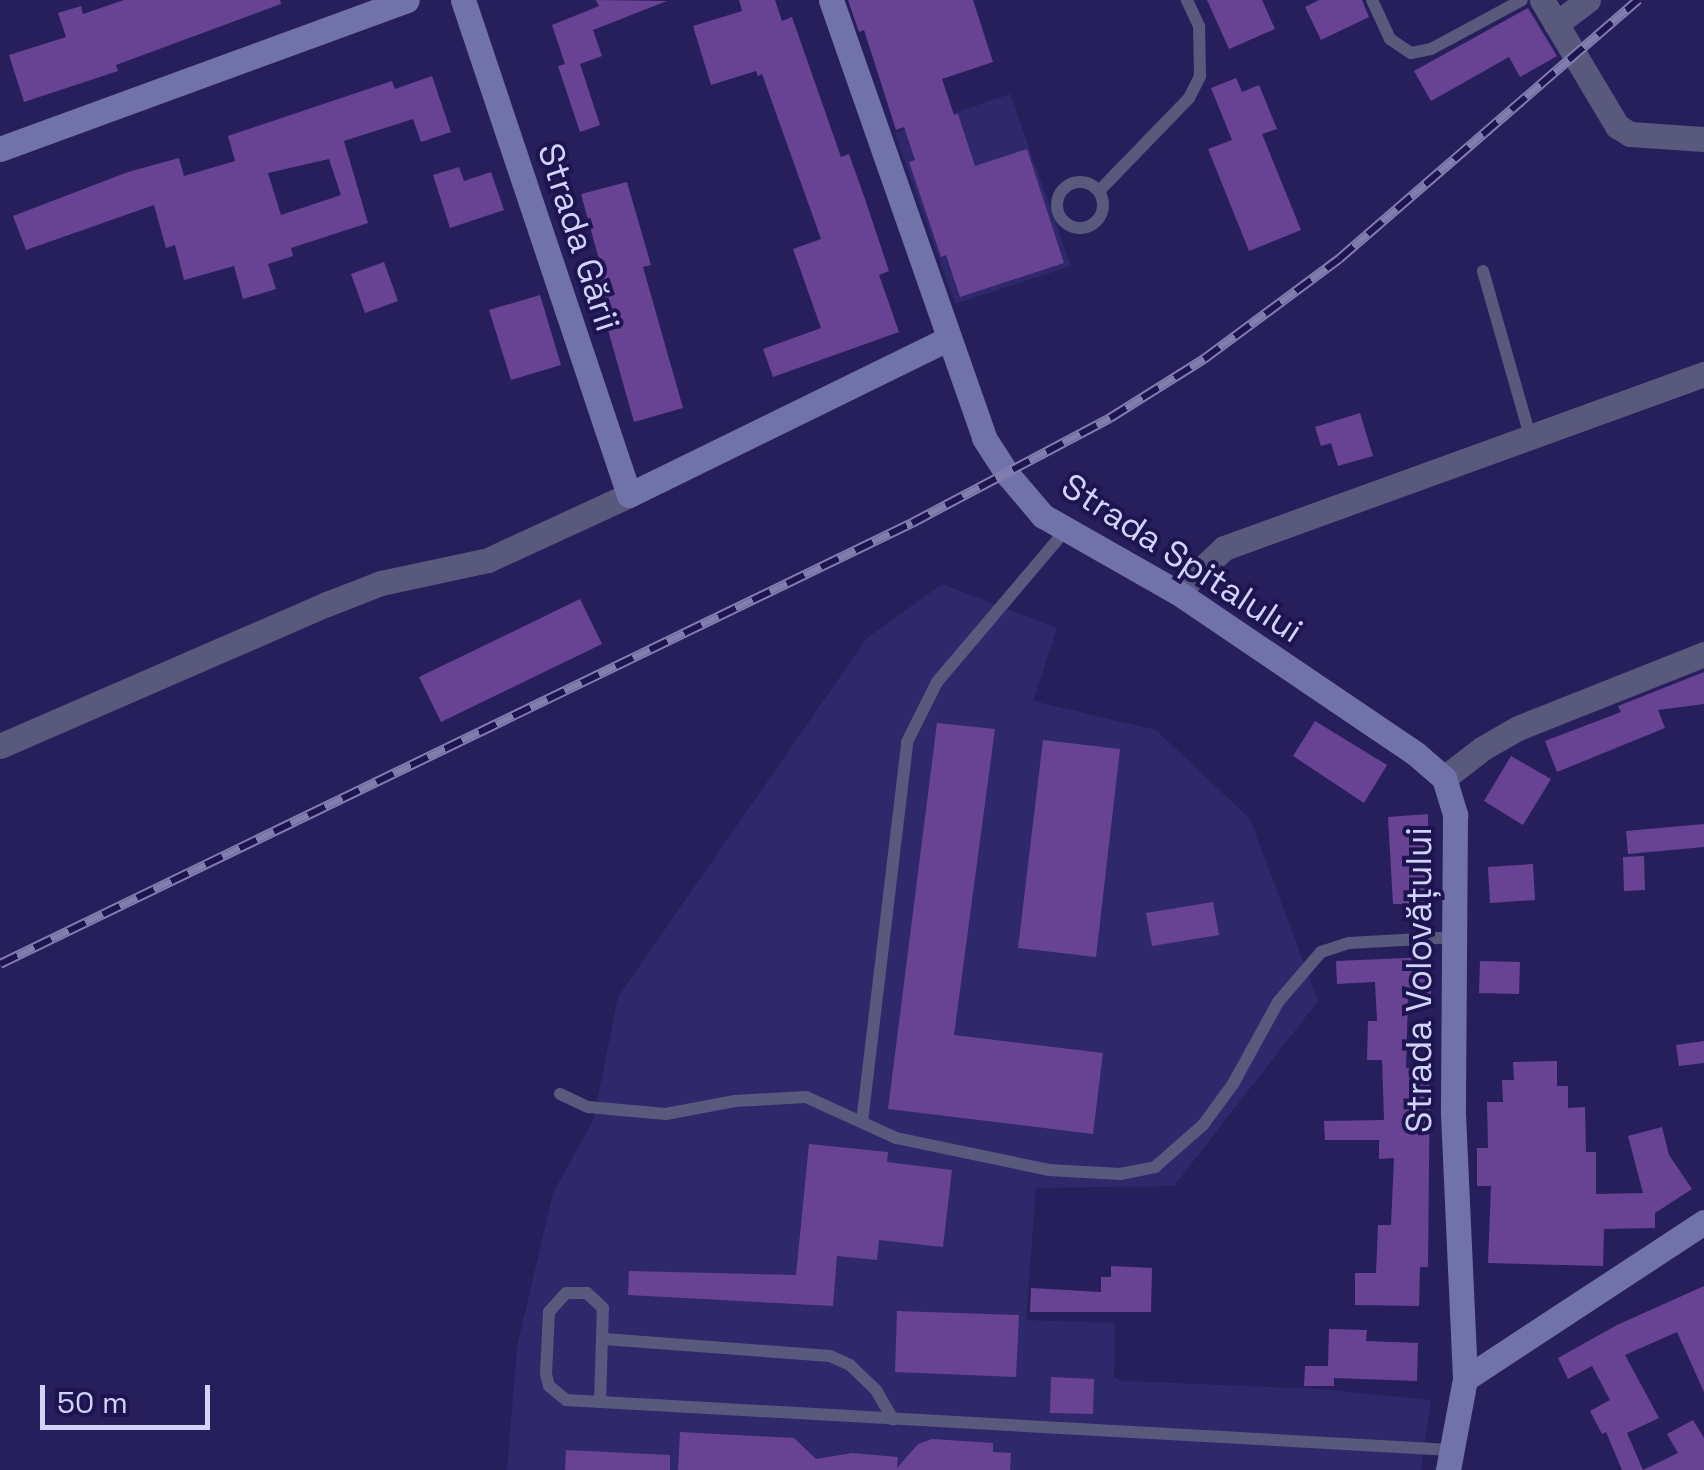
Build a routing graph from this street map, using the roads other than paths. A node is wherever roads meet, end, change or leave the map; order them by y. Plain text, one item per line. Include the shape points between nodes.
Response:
1 (407, 0) edge
2 (464, 0) edge
3 (832, 0) edge
4 (1188, 0) edge
5 (1372, 0) edge
6 (1522, 0) edge
7 (1542, 0) edge
8 (1588, 0) edge
9 (1556, 24) junction
10 (1704, 139) edge
11 (0, 150) edge
12 (1098, 191) dead end
13 (1483, 271) dead end
14 (948, 338) junction
15 (1704, 374) edge
16 (1530, 436) junction
17 (628, 496) junction
18 (1066, 530) junction
19 (1176, 592) junction
20 (1704, 654) edge
21 (0, 746) edge
22 (1444, 778) junction
23 (1456, 937) junction
24 (560, 1094) dead end
25 (862, 1122) junction
26 (1704, 1222) edge
27 (604, 1339) junction
28 (1464, 1379) junction
29 (600, 1402) junction
30 (893, 1419) junction
31 (1450, 1460) edge

1 - 11 main road
2 - 17 main road, Strada Gării
3 - 14 main road, Strada Spitalului
4 - 12 lane via 1202,50 1194,87 1151,142
5 - 6 lane via 1390,40 1410,53 1431,49
7 - 9 street
8 - 9 street
9 - 10 street via 1617,126 1630,134
13 - 16 lane
14 - 17 main road
14 - 18 main road, Strada Spitalului via 984,438 1036,508
15 - 16 street
16 - 19 street via 1224,548
17 - 21 street via 488,560 382,583
18 - 19 main road, Strada Spitalului
18 - 25 lane via 937,682 906,742
19 - 22 main road, Strada Spitalului
20 - 22 street, Strada Volovățului via 1518,728
22 - 23 main road, Strada Volovățului via 1455,815
23 - 25 lane via 1321,952 1278,1002 1204,1126 1155,1166 1120,1174 1049,1170 896,1138
23 - 28 main road, Strada Volovățului via 1453,1114
24 - 25 lane via 588,1107 666,1114 806,1097
26 - 28 main road
27 - 29 lane
27 - 29 lane via 606,1318 598,1300 579,1291 549,1312 549,1386 566,1400
27 - 30 lane via 830,1356 850,1364
28 - 31 main road, Strada Volovățului
29 - 30 lane
30 - 31 lane

